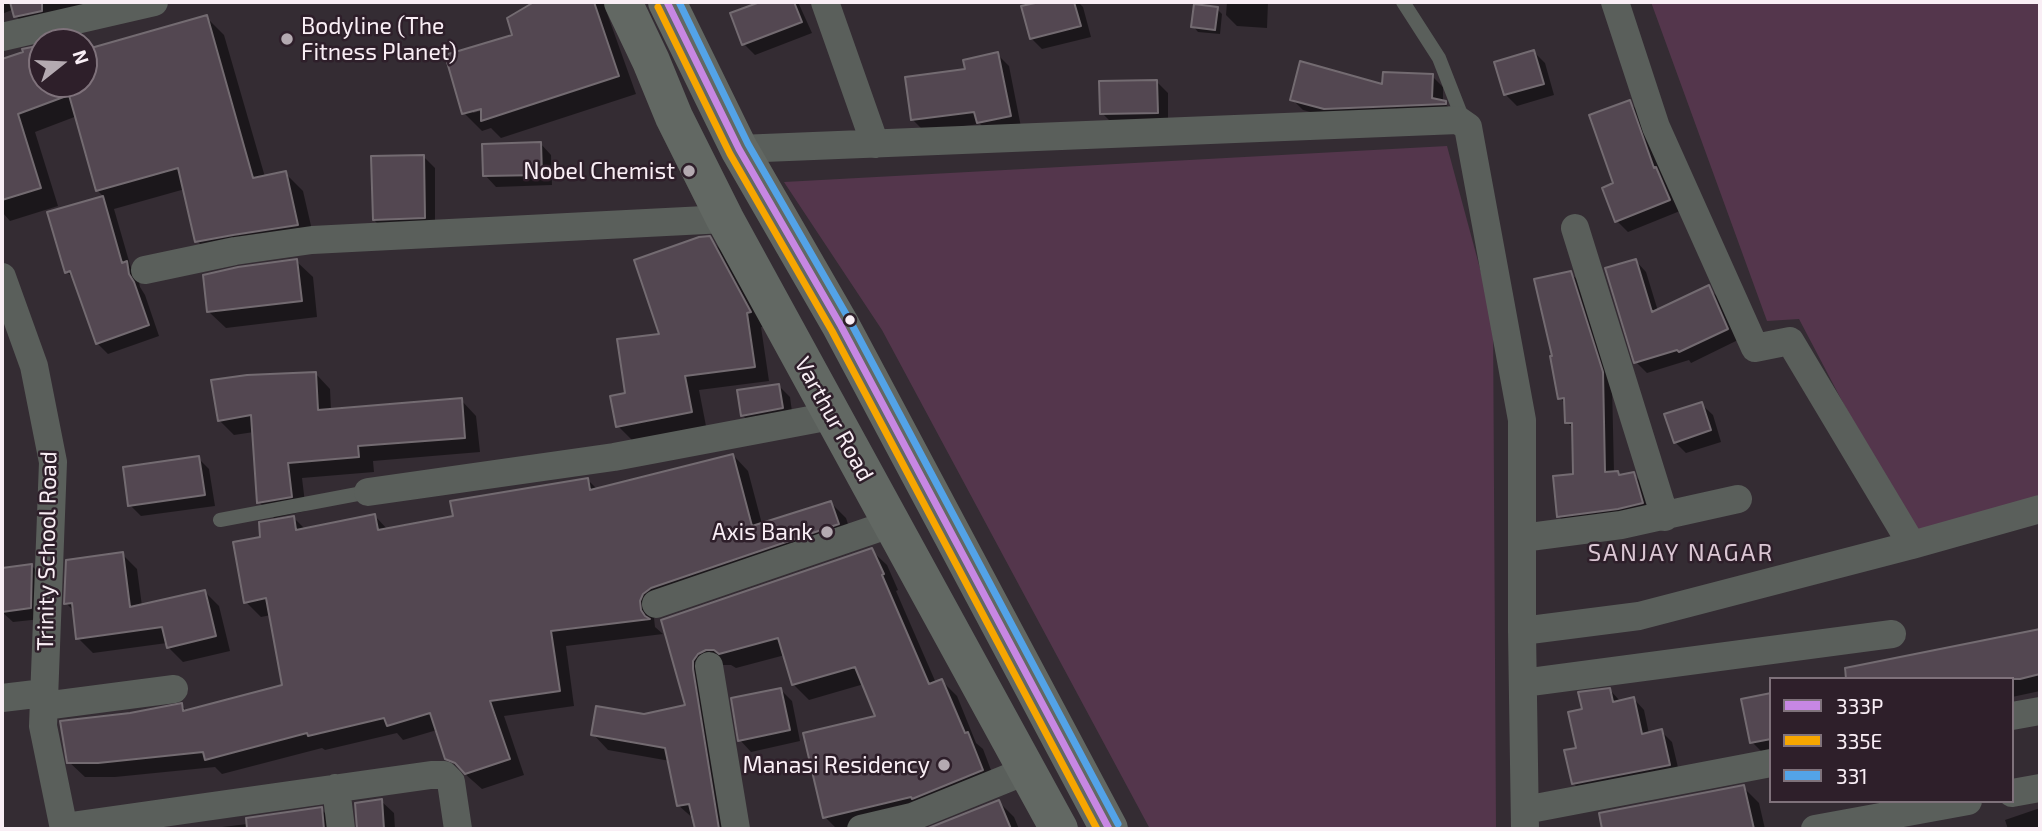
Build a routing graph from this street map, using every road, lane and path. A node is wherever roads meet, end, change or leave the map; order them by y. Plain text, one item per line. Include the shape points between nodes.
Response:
1 (154, 2) edge
2 (623, 2) edge
3 (667, 2) edge
4 (825, 2) edge
5 (1403, 2) edge
6 (1615, 2) edge
7 (2, 37) edge
8 (1464, 123) junction
9 (874, 144) junction
10 (739, 149) junction
11 (725, 219) junction
12 (1575, 228) dead end
13 (145, 270) dead end
14 (2, 277) edge
15 (831, 416) junction
16 (368, 492) joint
17 (1738, 499) dead end
18 (2040, 509) edge
19 (1665, 517) junction
20 (220, 520) dead end
21 (893, 523) junction
22 (1522, 538) junction
23 (1912, 545) junction
24 (656, 604) dead end
25 (1522, 631) junction
26 (1892, 634) dead end
27 (709, 666) dead end
28 (1523, 683) junction
29 (174, 689) dead end
30 (2, 698) edge
31 (44, 699) junction
32 (2040, 711) edge
33 (2014, 716) edge
34 (1769, 763) edge
35 (1028, 770) junction
36 (336, 788) junction
37 (2040, 788) edge
38 (2014, 793) edge
39 (1957, 803) edge
40 (1525, 820) edge
41 (64, 828) edge
42 (341, 829) edge
43 (458, 829) edge
44 (736, 829) edge
45 (861, 829) edge
46 (1059, 829) edge
47 (1109, 829) edge
48 (1815, 829) edge

1 - 7 street
2 - 11 main road, Varthur Road
3 - 10 main road
4 - 9 street
5 - 8 lane via 1439,58
6 - 23 street via 1656,127 1755,348 1790,341
8 - 9 street
8 - 22 street via 1522,420
9 - 10 street
10 - 47 main road via 841,326
11 - 13 street via 312,240
11 - 15 main road, Varthur Road
12 - 19 street
14 - 31 street, Trinity School Road via 34,366 53,462
15 - 16 street via 614,457
15 - 21 main road, Varthur Road
16 - 20 lane
17 - 19 street
18 - 23 street
19 - 22 street
21 - 24 street
21 - 35 main road, Varthur Road
22 - 25 street
23 - 25 street via 1639,616
25 - 28 street
26 - 28 street
27 - 44 street
28 - 40 street
29 - 31 street
30 - 31 street
31 - 41 street, Trinity School Road via 43,726
32 - 33 street
34 - 40 street
35 - 45 street via 912,817
35 - 46 main road, Varthur Road
36 - 41 street
36 - 42 street
36 - 43 street via 444,775 452,782
37 - 38 street
39 - 48 street

